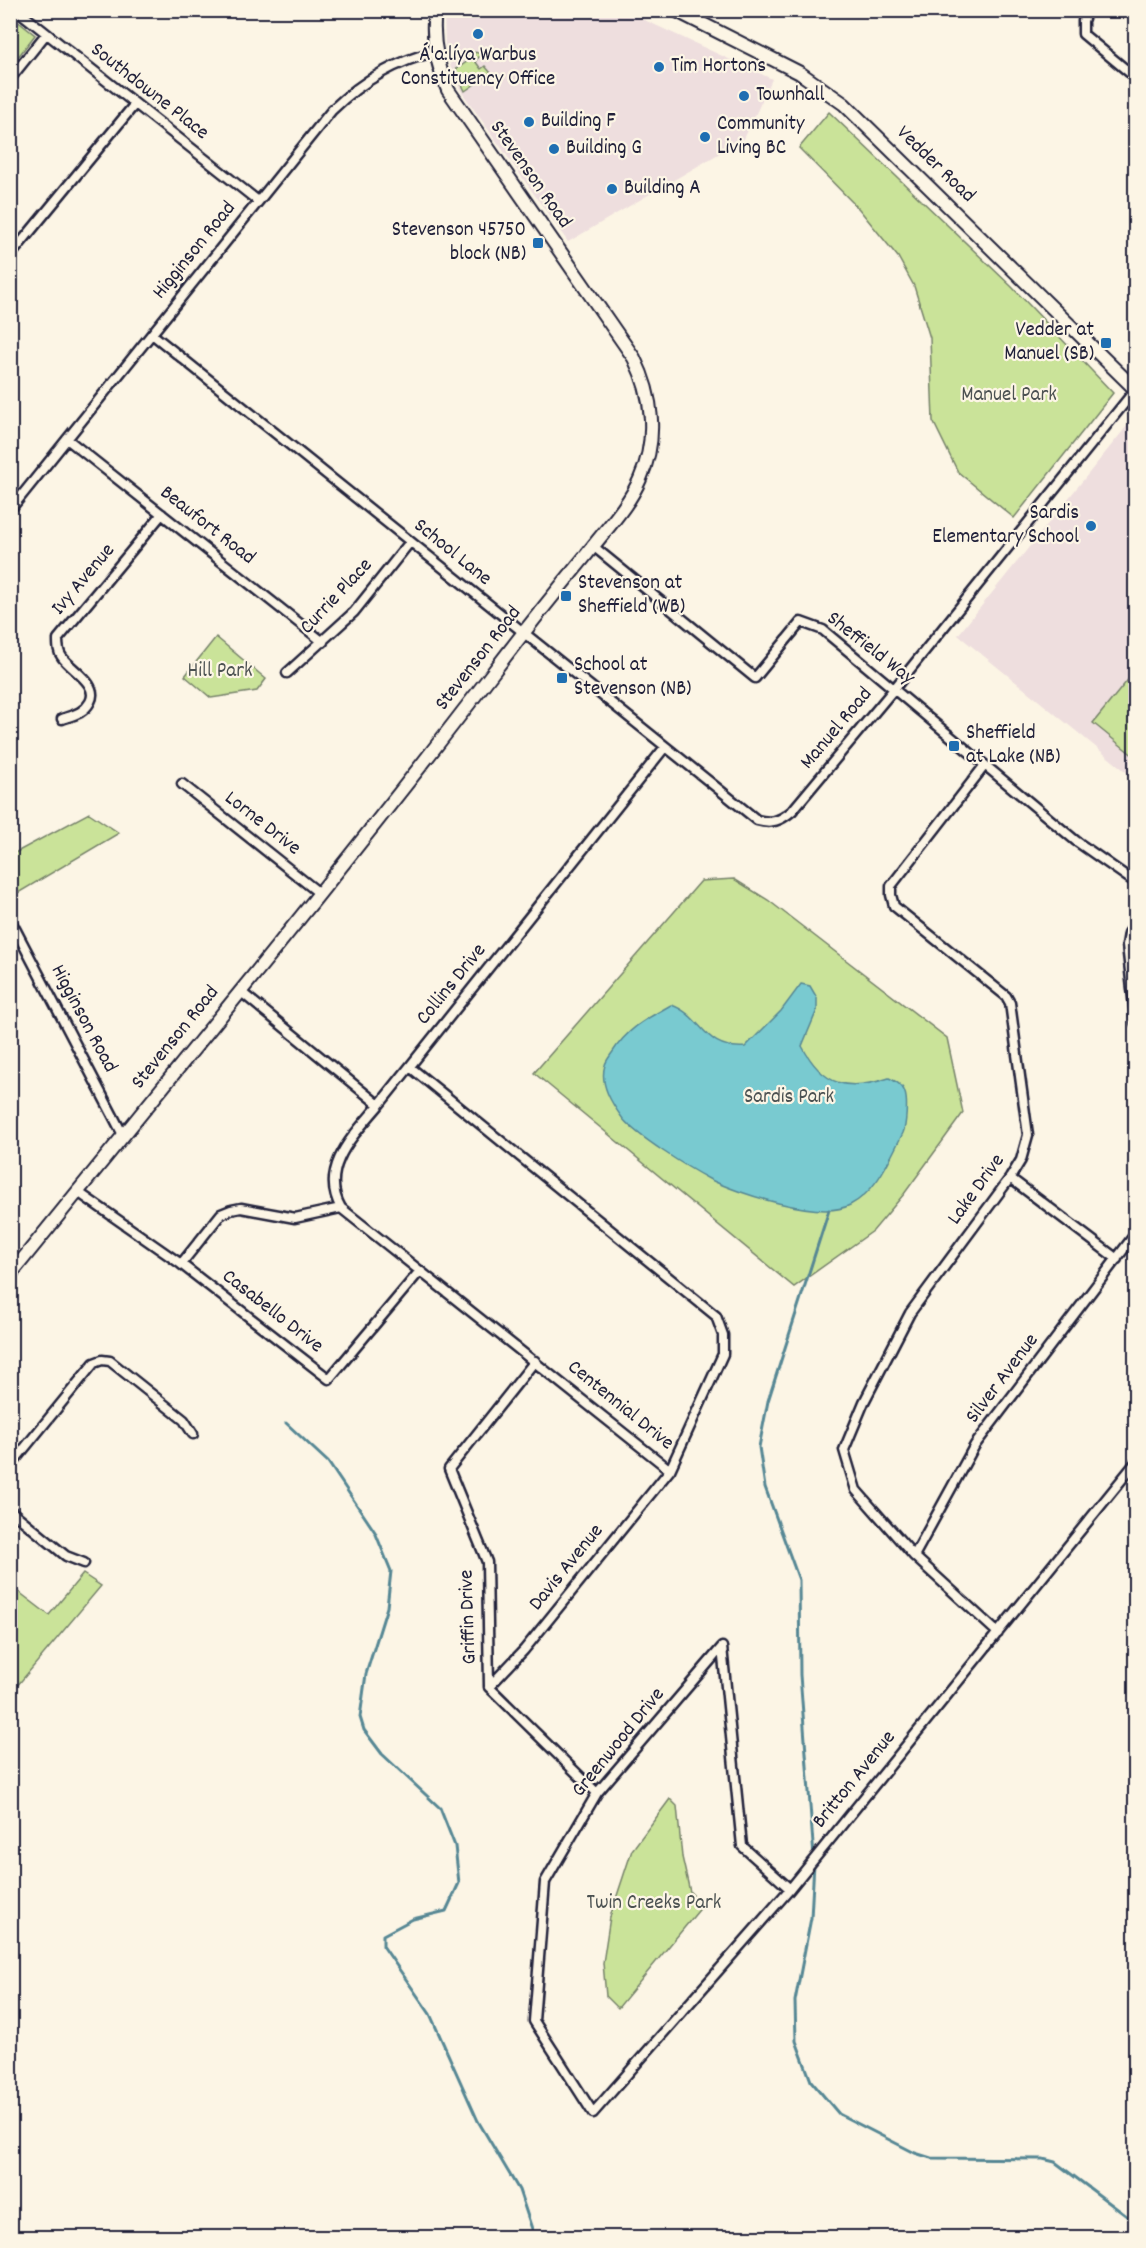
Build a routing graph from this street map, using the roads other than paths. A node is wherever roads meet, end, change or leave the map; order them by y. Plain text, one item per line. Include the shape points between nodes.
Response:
1 (16, 10) edge
2 (435, 10) edge
3 (675, 10) edge
4 (1087, 10) edge
5 (46, 34) junction
6 (435, 52) junction
7 (1136, 78) edge
8 (10, 79) edge
9 (135, 104) junction
10 (258, 201) junction
11 (10, 256) edge
12 (152, 334) junction
13 (1135, 390) edge
14 (67, 439) junction
15 (10, 510) edge
16 (162, 514) junction
17 (410, 542) junction
18 (592, 546) junction
19 (523, 633) junction
20 (324, 642) junction
21 (287, 673) dead end
22 (894, 689) junction
23 (62, 719) dead end
24 (665, 747) junction
25 (985, 765) junction
26 (182, 784) dead end
27 (792, 812) joint
28 (1136, 884) edge
29 (319, 893) junction
30 (10, 919) edge
31 (1136, 924) edge
32 (240, 991) junction
33 (1136, 1024) edge
34 (410, 1067) junction
35 (379, 1105) junction
36 (123, 1136) junction
37 (1010, 1178) junction
38 (78, 1192) junction
39 (341, 1208) junction
40 (1136, 1233) edge
41 (1117, 1259) junction
42 (181, 1264) junction
43 (419, 1272) junction
44 (10, 1275) edge
45 (535, 1361) junction
46 (193, 1434) dead end
47 (1136, 1462) edge
48 (10, 1466) edge
49 (670, 1470) junction
50 (10, 1510) edge
51 (914, 1556) junction
52 (84, 1563) dead end
53 (998, 1633) junction
54 (489, 1687) junction
55 (597, 1793) junction
56 (790, 1889) junction
57 (593, 2113) joint

1 - 5 street, Southdowne Place
2 - 6 street, Stevenson Road
3 - 13 street, Vedder Road via 800,73 844,104
4 - 7 street via 1083,34
5 - 8 street
5 - 9 street, Southdowne Place
6 - 10 street, Higginson Road via 390,68 352,91
6 - 18 street, Stevenson Road via 440,72 455,100 634,358 643,377 652,425 648,457 635,489
9 - 10 street, Southdowne Place
9 - 11 street
10 - 12 street, Higginson Road
12 - 14 street, Higginson Road
12 - 17 street, School Lane
13 - 22 street, Manuel Road
14 - 15 street, Higginson Road
14 - 16 street, Beaufort Road
16 - 20 street, Beaufort Road
16 - 23 street, Ivy Avenue via 58,639 62,657 93,694 80,714
17 - 19 street, School Lane
17 - 20 street, Currie Place via 354,612
18 - 19 street, Stevenson Road
18 - 22 street, Sheffield Way via 755,678 801,622 823,630
19 - 24 street, School Lane
19 - 29 street, Stevenson Road
20 - 21 street, Currie Place
22 - 25 street, Sheffield Way
22 - 27 street, Manuel Road
24 - 27 street, School Lane via 757,820 775,822
24 - 34 street, Collins Drive
25 - 28 street, Sheffield Way via 1090,852
25 - 37 street, Lake Drive via 891,886 891,895 894,906 1010,1003 1028,1135 1021,1160
26 - 29 street, Lorne Drive
29 - 32 street, Stevenson Road
30 - 36 street, Higginson Road
31 - 33 street via 1127,945
32 - 35 street
32 - 36 street, Stevenson Road
34 - 35 street, Collins Drive
34 - 49 street, Centennial Drive via 716,1316 723,1335 723,1354
35 - 39 street via 344,1148 334,1171 335,1197
36 - 38 street, Stevenson Road
37 - 41 street
37 - 51 street, Lake Drive via 910,1313 844,1450 856,1490
38 - 42 street, Casabello Drive
38 - 44 street, Stevenson Road
39 - 42 street via 295,1218 241,1208 231,1210 220,1214
39 - 43 street, Centennial Drive
40 - 41 street, Silver Avenue
41 - 51 street, Silver Avenue via 975,1445
42 - 43 street, Casabello Drive via 329,1379
43 - 45 street, Centennial Drive
45 - 49 street, Centennial Drive
45 - 54 street, Griffin Drive via 449,1469 487,1562
46 - 48 street via 184,1420 110,1361 102,1360 94,1363
47 - 53 street, Britton Avenue
49 - 54 street, Davis Avenue via 524,1650
50 - 52 street via 66,1556
51 - 53 street, Lake Drive
53 - 56 street, Britton Avenue
54 - 55 street, Griffin Drive
55 - 56 street, Greenwood Drive via 722,1647 742,1846
55 - 57 street, Greenwood Drive via 545,1882 534,2021
56 - 57 street, Britton Avenue

